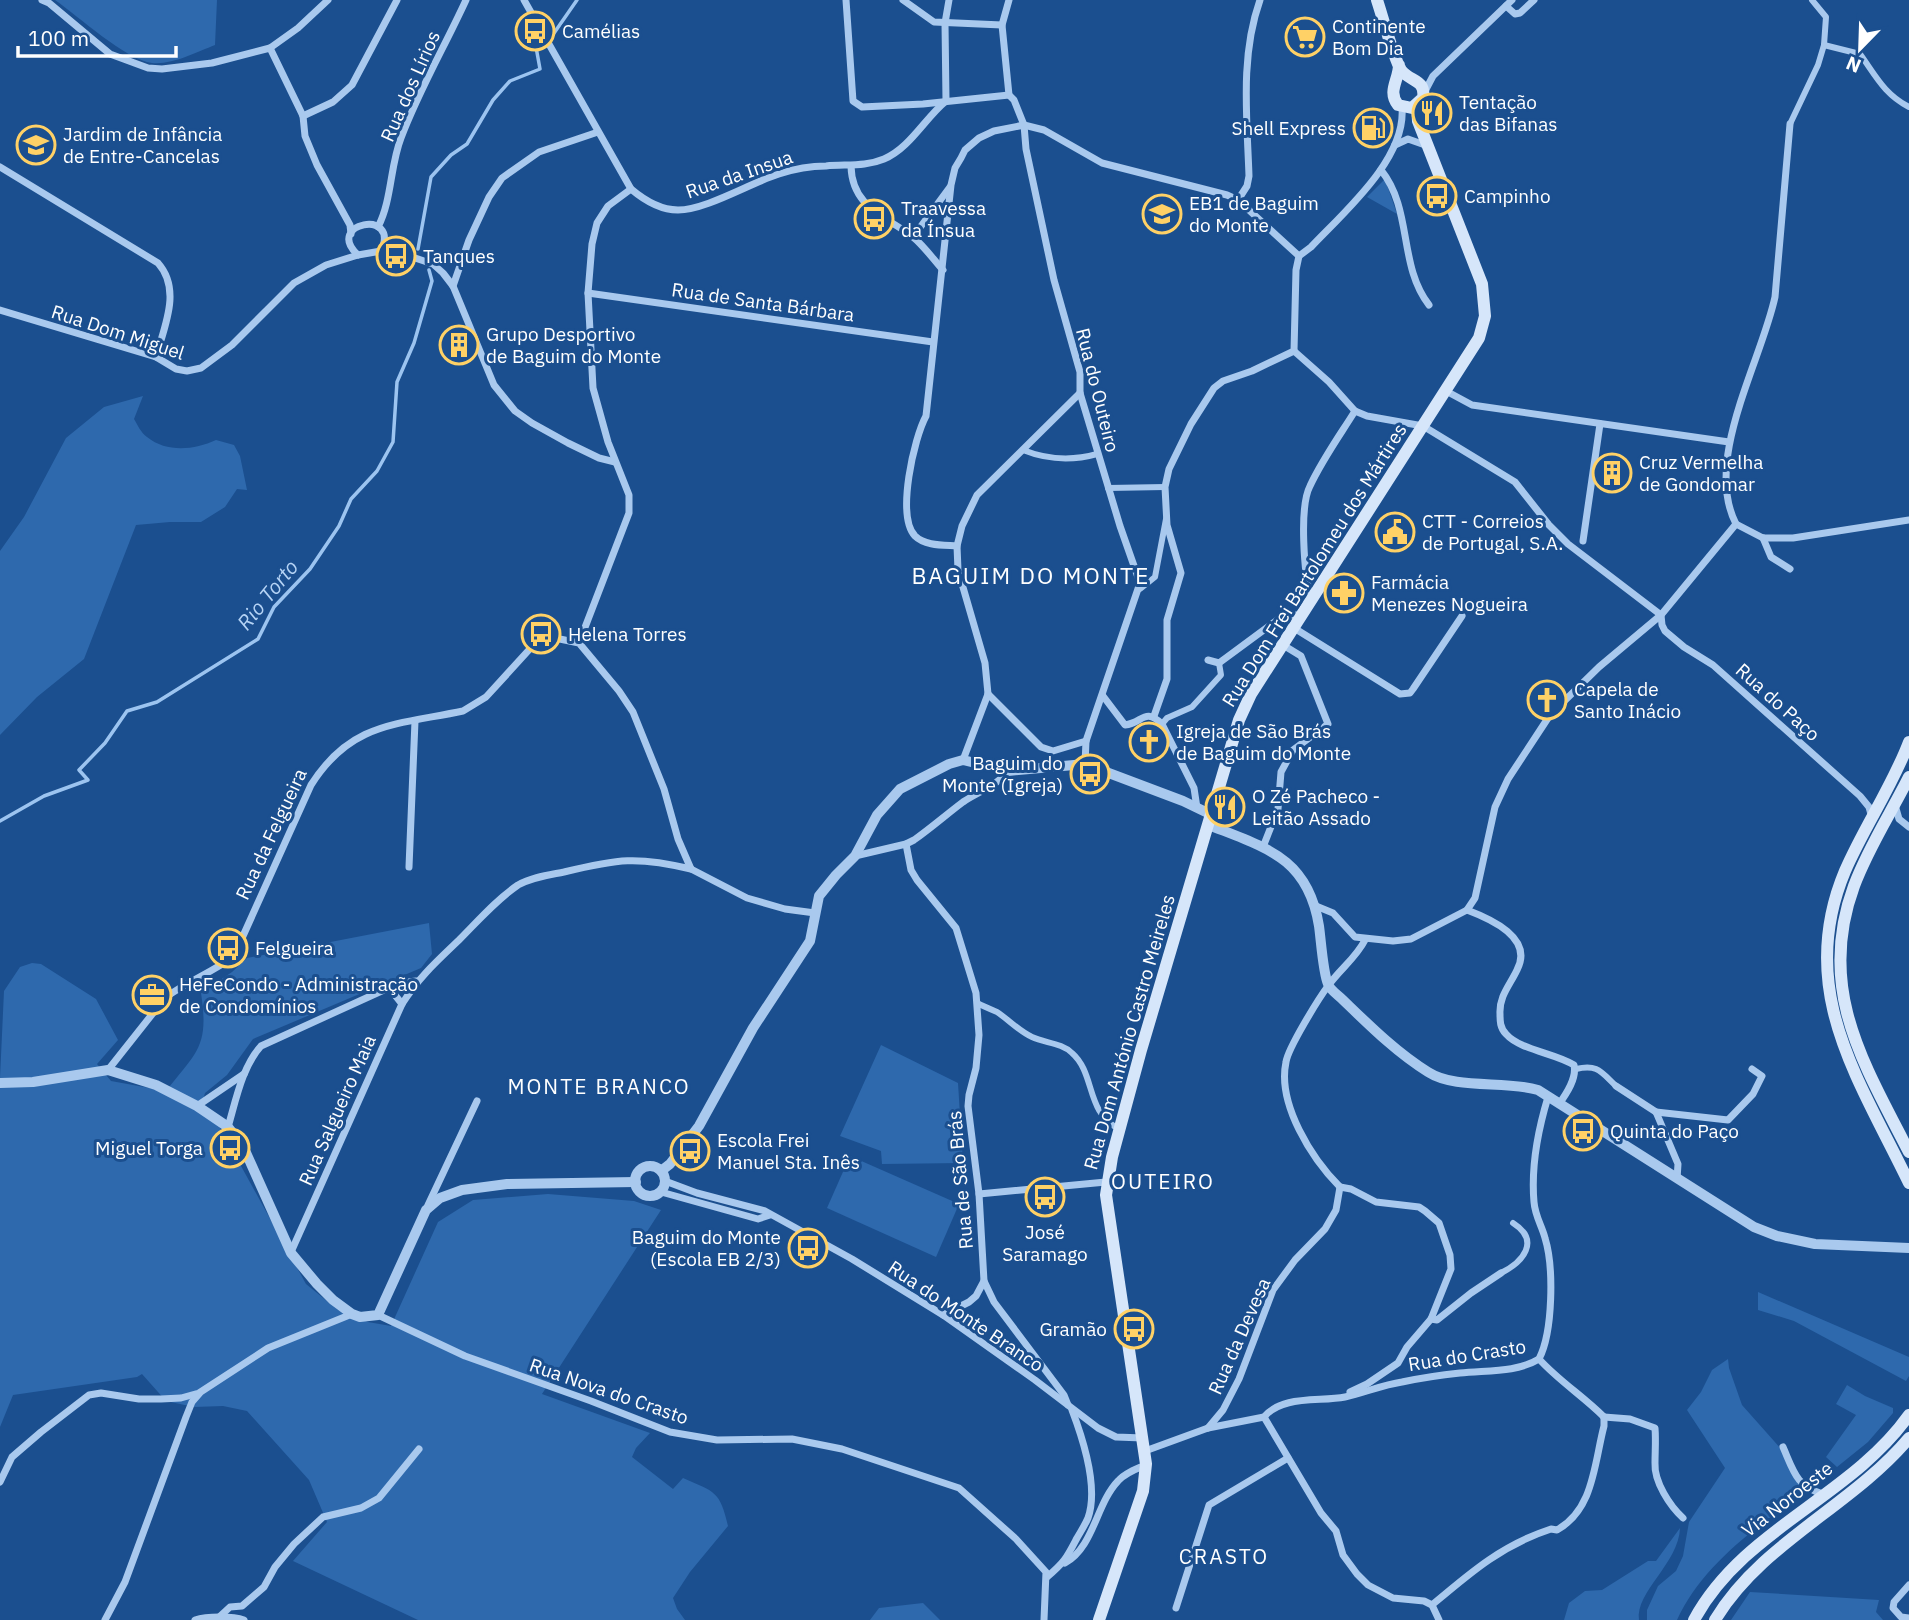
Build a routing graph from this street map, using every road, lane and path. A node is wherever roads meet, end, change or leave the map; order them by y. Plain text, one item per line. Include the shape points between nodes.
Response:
1 (42, 0) edge
2 (313, 0) edge
3 (328, 0) edge
4 (397, 0) edge
5 (466, 0) edge
6 (524, 0) edge
7 (846, 0) edge
8 (903, 0) edge
9 (949, 0) edge
10 (1009, 0) edge
11 (1260, 0) edge
12 (1377, 0) edge
13 (1534, 0) edge
14 (1812, 0) edge
15 (1509, 3) edge
16 (321, 7) junction
17 (944, 23) junction
18 (1002, 25) junction
19 (1824, 45) junction
20 (270, 48) junction
21 (1399, 65) junction
22 (1433, 76) junction
23 (1414, 78) junction
24 (1397, 81) junction
25 (1424, 93) junction
26 (1009, 95) junction
27 (946, 101) junction
28 (1409, 107) junction
29 (1909, 107) edge
30 (303, 116) junction
31 (1790, 124) joint
32 (1024, 125) junction
33 (598, 132) junction
34 (1394, 145) junction
35 (1428, 147) junction
36 (851, 166) junction
37 (0, 167) edge
38 (1381, 170) junction
39 (951, 185) junction
40 (631, 189) junction
41 (1238, 200) junction
42 (378, 227) junction
43 (351, 234) junction
44 (913, 237) junction
45 (381, 251) junction
46 (358, 255) junction
47 (1299, 256) junction
48 (943, 270) junction
49 (453, 286) junction
50 (589, 293) junction
51 (1429, 305) dead end
52 (0, 310) edge
53 (933, 342) junction
54 (1294, 351) junction
55 (156, 357) junction
56 (1446, 391) junction
57 (1080, 393) junction
58 (1355, 411) junction
59 (1600, 424) junction
60 (1423, 426) junction
61 (1729, 442) junction
62 (1023, 450) junction
63 (1097, 454) junction
64 (615, 462) junction
65 (1166, 487) junction
66 (1108, 488) junction
67 (1167, 517) junction
68 (1909, 520) edge
69 (1736, 524) junction
70 (1763, 538) junction
71 (1583, 541) dead end
72 (957, 546) junction
73 (1790, 569) dead end
74 (1140, 589) junction
75 (1312, 601) junction
76 (1303, 615) junction
77 (1661, 615) junction
78 (1462, 616) dead end
79 (1294, 628) junction
80 (579, 643) junction
81 (1283, 645) junction
82 (1208, 660) dead end
83 (1219, 663) junction
84 (988, 694) junction
85 (1103, 696) junction
86 (1154, 716) junction
87 (415, 721) junction
88 (1162, 724) junction
89 (1086, 741) junction
90 (1909, 742) edge
91 (963, 760) junction
92 (1085, 764) junction
93 (1008, 771) junction
94 (1909, 777) edge
95 (1895, 804) junction
96 (1197, 808) junction
97 (1872, 818) junction
98 (1211, 820) junction
99 (1909, 827) edge
100 (906, 844) junction
101 (1263, 846) junction
102 (855, 856) junction
103 (409, 867) dead end
104 (691, 869) junction
105 (1315, 906) junction
106 (1466, 910) junction
107 (815, 914) junction
108 (1365, 940) junction
109 (416, 981) junction
110 (1328, 985) junction
111 (386, 989) junction
112 (977, 1003) junction
113 (402, 1004) junction
114 (1576, 1069) junction
115 (1752, 1069) dead end
116 (108, 1070) junction
117 (245, 1074) junction
118 (0, 1083) edge
119 (1616, 1086) joint
120 (1548, 1097) junction
121 (477, 1101) dead end
122 (1559, 1104) junction
123 (198, 1106) junction
124 (1656, 1112) junction
125 (228, 1127) junction
126 (1119, 1129) junction
127 (1909, 1152) edge
128 (1677, 1179) junction
129 (662, 1181) junction
130 (636, 1182) junction
131 (1106, 1182) junction
132 (1909, 1183) edge
133 (1340, 1187) junction
134 (979, 1194) junction
135 (426, 1210) junction
136 (1513, 1223) dead end
137 (1906, 1248) edge
138 (291, 1253) junction
139 (1501, 1273) joint
140 (984, 1281) junction
141 (352, 1314) junction
142 (378, 1315) junction
143 (943, 1315) junction
144 (1431, 1319) junction
145 (1539, 1359) junction
146 (199, 1393) junction
147 (1345, 1397) junction
148 (1070, 1408) junction
149 (1909, 1415) edge
150 (1264, 1417) junction
151 (1604, 1417) junction
152 (1208, 1428) junction
153 (1909, 1438) edge
154 (1783, 1447) dead end
155 (419, 1449) dead end
156 (1145, 1451) junction
157 (1288, 1458) junction
158 (0, 1482) edge
159 (1823, 1494) junction
160 (1683, 1518) dead end
161 (1064, 1563) junction
162 (1048, 1577) junction
163 (1909, 1585) edge
164 (1433, 1605) junction
165 (1176, 1608) dead end
166 (1909, 1618) edge
167 (217, 1619) edge
168 (105, 1620) edge
169 (195, 1620) edge
170 (244, 1620) edge
171 (1044, 1620) edge
172 (1099, 1620) edge
173 (1439, 1620) edge
174 (1694, 1620) edge
175 (1715, 1620) edge

1 - 20 street via 110,54 148,68 212,63
2 - 16 street
3 - 16 street
4 - 30 street via 352,85 342,96
5 - 42 street, Rua dos Lírios via 400,139
6 - 33 street
7 - 27 street via 857,105
8 - 17 street via 934,22
9 - 17 street
10 - 18 street
11 - 41 street via 1247,57 1249,176
12 - 21 main road
13 - 15 street via 1520,13
14 - 19 street via 1826,17
15 - 22 street
16 - 20 street
17 - 18 street
17 - 27 street
18 - 26 street
19 - 29 street via 1860,54 1892,99
19 - 31 street
20 - 30 street
21 - 23 main road
21 - 24 main road
22 - 23 street
22 - 25 street
23 - 24 main road
23 - 25 main road
24 - 28 main road via 1392,96
25 - 28 main road
26 - 27 street
26 - 32 street, Rua do Outeiro
27 - 36 street, Rua da Insua via 893,154
28 - 34 street
28 - 35 main road
30 - 43 street via 305,136
31 - 61 street via 1775,297
32 - 39 street via 979,138 965,150
32 - 41 street via 1044,130 1102,163
32 - 57 street, Rua do Outeiro via 1054,280 1080,372
33 - 40 street
33 - 49 street via 539,152 502,178 469,240
34 - 35 street via 1415,139
34 - 38 street
35 - 56 main road via 1482,284 1485,304 1479,338
36 - 40 street, Rua da Insua via 827,165 779,174 678,211 649,202
36 - 44 street via 851,181 859,195 884,219
37 - 55 street via 166,272 171,299
38 - 47 street
38 - 51 street via 1398,197 1408,256
39 - 44 street
39 - 48 street
40 - 50 street via 608,206 597,223
41 - 47 street
42 - 43 street via 363,224
42 - 45 street via 383,236
43 - 46 street via 350,243
44 - 48 street
45 - 46 street
45 - 49 street via 433,264
46 - 55 street, Rua Dom Miguel via 326,265 294,283 232,345 201,368 176,369
47 - 54 street
48 - 53 street
49 - 64 street via 503,398 548,433
50 - 53 street, Rua de Santa Bárbara
50 - 64 street via 593,388
52 - 55 street, Rua Dom Miguel
53 - 72 street via 926,415 918,431 907,490 907,518 918,539
54 - 58 street
54 - 65 street via 1214,388 1169,469
56 - 59 street via 1472,405
56 - 60 main road, Rua Dom Frei Bartolomeu dos Mártires
57 - 62 street
57 - 63 street, Rua do Outeiro
58 - 60 street
58 - 75 street via 1308,487 1304,506 1307,584
59 - 61 street
59 - 71 street
60 - 75 main road, Rua Dom Frei Bartolomeu dos Mártires
60 - 77 street, Rua do Paço via 1515,482 1569,544
61 - 69 street via 1727,498
62 - 63 street via 1056,459
62 - 72 street via 977,495
63 - 66 street, Rua do Outeiro
64 - 80 street via 629,495 629,513
65 - 66 street
65 - 67 street
66 - 74 street, Rua do Outeiro
67 - 74 street via 1154,577
67 - 86 street via 1181,573 1167,620 1167,679
68 - 70 street via 1793,538
69 - 70 street
69 - 77 street
70 - 73 street via 1771,557
72 - 84 street via 958,570 985,663
74 - 85 street
75 - 76 main road, Rua Dom Frei Bartolomeu dos Mártires
76 - 79 main road, Rua Dom Frei Bartolomeu dos Mártires
76 - 83 street via 1284,615
77 - 97 street, Rua do Paço via 1665,631 1720,671 1865,801
77 - 106 street via 1550,715 1528,747 1495,807 1475,898
78 - 79 street via 1406,694
79 - 81 main road, Rua Dom Frei Bartolomeu dos Mártires
80 - 87 street, Rua da Felgueira via 538,640 486,698 463,711
80 - 104 street via 633,712
81 - 98 main road, Rua Dom Frei Bartolomeu dos Mártires via 1239,720
81 - 101 street via 1301,656 1328,724 1293,750 1281,772 1278,809
82 - 83 street
83 - 88 street via 1222,675 1192,707
84 - 89 street via 1041,747 1053,751
84 - 91 street
85 - 86 street via 1125,725
85 - 89 street
86 - 88 street
87 - 103 street
87 - 116 street, Rua da Felgueira via 371,730 324,764 234,956 165,998
88 - 96 street via 1194,788
89 - 92 street
90 - 97 main road
91 - 93 street
91 - 102 street via 891,797
92 - 93 street
92 - 96 street
93 - 100 street via 996,785
94 - 95 main road
95 - 99 street via 1898,816
95 - 127 main road via 1853,887 1843,929 1841,968 1854,1042
96 - 98 street
97 - 132 main road via 1844,874 1830,918 1828,992 1847,1059
98 - 101 street
98 - 126 main road, Rua Dom António Castro Meireles
100 - 102 street
100 - 112 street, Rua de São Brás via 911,870 956,928
101 - 105 street via 1304,879
102 - 107 street via 819,896
104 - 107 street via 755,901
104 - 109 street, Rua Salgueiro Maia via 628,859 520,884
105 - 108 street via 1333,912 1355,937
105 - 110 street
106 - 108 street via 1411,939
106 - 114 street via 1489,919 1520,944 1518,968 1500,1008 1506,1035
107 - 129 street via 810,941
108 - 110 street
109 - 111 street
109 - 113 street, Rua Salgueiro Maia
110 - 120 street via 1369,1026 1430,1074 1464,1082 1525,1086
110 - 133 street via 1286,1060 1285,1076 1294,1119 1325,1172
111 - 113 street
111 - 117 street via 261,1046
112 - 126 street via 1031,1037 1071,1051 1086,1074 1097,1108
112 - 134 street, Rua de São Brás via 979,1035 968,1106
113 - 138 street, Rua Salgueiro Maia
114 - 119 street via 1591,1066
114 - 122 street
115 - 124 street via 1762,1076 1754,1094 1728,1120
116 - 118 street
116 - 123 street via 156,1085
117 - 123 street
117 - 125 street
119 - 124 street
120 - 122 street
120 - 145 street, Rua do Crasto via 1533,1184 1550,1270 1549,1315
121 - 135 street
122 - 128 street
123 - 125 street
124 - 128 street via 1678,1164
125 - 138 street via 254,1168
126 - 131 main road, Rua Dom António Castro Meireles
128 - 137 street via 1736,1217 1777,1236 1815,1244
129 - 130 street via 647,1195 639,1191
129 - 130 street via 653,1167 645,1167
129 - 143 street, Rua do Monte Branco via 758,1219 770,1215
130 - 135 street via 508,1184 461,1190
131 - 134 street
131 - 156 main road, Rua Dom António Castro Meireles
133 - 144 street via 1376,1202 1419,1207 1438,1223 1451,1269
133 - 152 street, Rua da Devesa via 1336,1210 1325,1229 1273,1290 1240,1379
134 - 140 street, Rua de São Brás
135 - 142 street
136 - 139 street via 1527,1240 1526,1252 1514,1267
138 - 141 street via 333,1300
139 - 144 street via 1437,1320
140 - 143 street via 969,1302
140 - 148 street, Rua de São Brás
141 - 142 street
141 - 146 street via 268,1348
142 - 162 street, Rua Nova do Crasto via 465,1356 670,1432 717,1440 793,1439 842,1449 959,1488 1016,1539
143 - 148 street, Rua do Monte Branco
144 - 147 street via 1398,1363
145 - 147 street, Rua do Crasto via 1512,1368 1398,1382
145 - 151 street
146 - 158 street via 161,1399 89,1395 12,1457
146 - 168 street via 125,1581
147 - 150 street, Rua do Crasto via 1280,1404
148 - 156 street, Rua do Monte Branco
148 - 161 street via 1083,1440 1092,1497 1087,1519
149 - 159 main road, Via Noroeste via 1883,1447
150 - 152 street, Rua do Crasto
150 - 157 street
151 - 160 street via 1630,1419 1655,1428 1657,1476
151 - 164 street via 1589,1490 1576,1516 1557,1530 1522,1539 1486,1560
152 - 156 street, Rua do Crasto
153 - 175 main road, Via Noroeste via 1872,1476 1750,1575
154 - 159 street via 1802,1485
155 - 167 street via 379,1498 361,1508 323,1517 294,1544 264,1587
156 - 161 street, Rua do Crasto via 1108,1495 1077,1554
156 - 172 main road, Rua Dom António Castro Meireles via 1143,1491
157 - 164 street via 1335,1531 1343,1555 1368,1585 1393,1598
157 - 165 street via 1209,1505
159 - 174 main road, Via Noroeste via 1734,1567 1713,1589
161 - 162 street
162 - 171 street
163 - 166 street via 1893,1608
164 - 173 street
167 - 169 street
167 - 170 street

